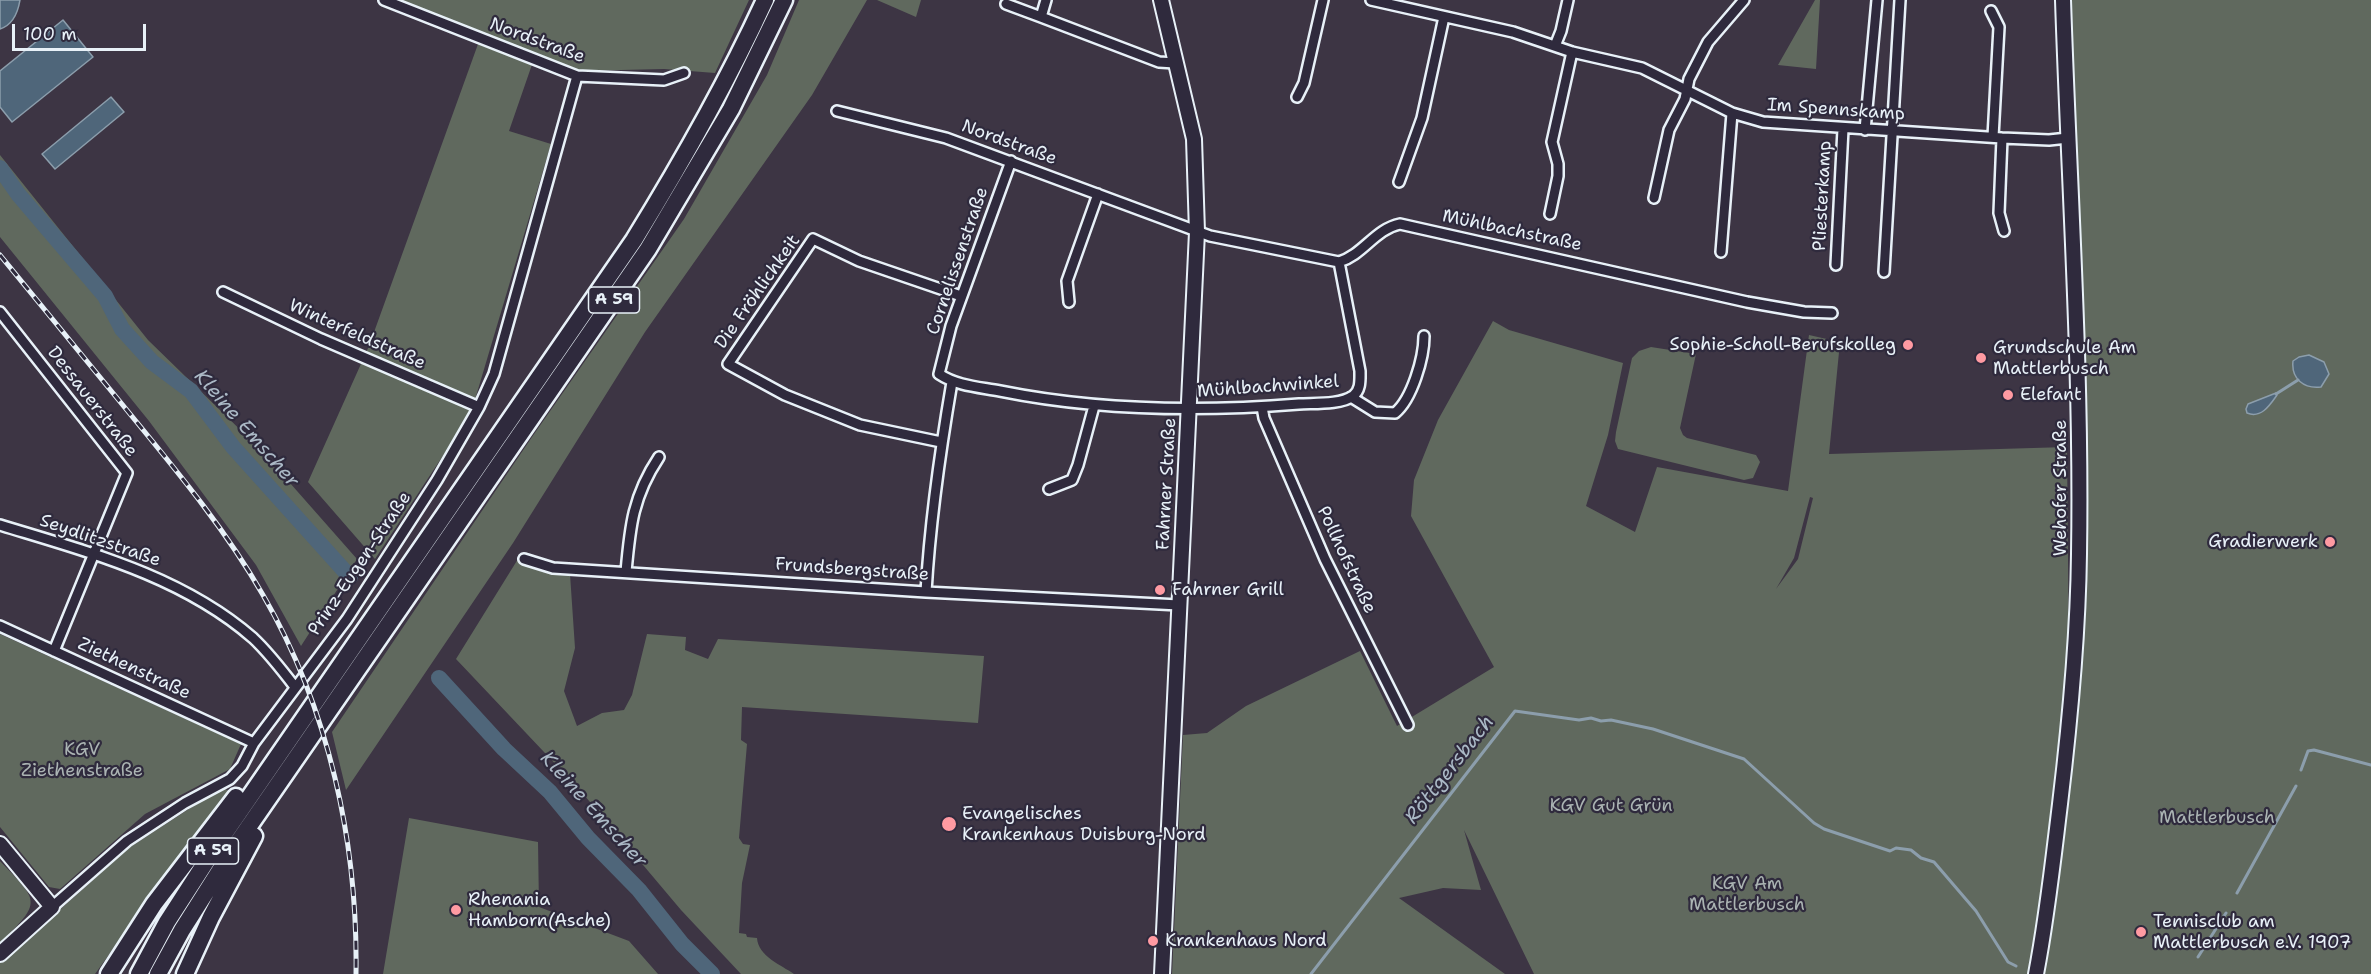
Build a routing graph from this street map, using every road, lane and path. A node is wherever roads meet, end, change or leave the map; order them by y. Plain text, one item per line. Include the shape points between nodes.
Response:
1 (384, 0) edge
2 (765, 0) edge
3 (784, 0) edge
4 (1046, 0) edge
5 (1161, 0) edge
6 (1323, 0) edge
7 (1371, 0) edge
8 (1568, 0) edge
9 (1744, 0) edge
10 (1877, 0) edge
11 (1900, 0) edge
12 (2063, 0) edge
13 (1006, 4) dead end
14 (1991, 11) dead end
15 (1444, 16) junction
16 (1041, 17) junction
17 (1555, 46) junction
18 (1572, 52) junction
19 (1175, 63) junction
20 (684, 74) dead end
21 (577, 76) junction
22 (1686, 89) junction
23 (1297, 97) dead end
24 (837, 111) dead end
25 (1732, 113) junction
26 (1843, 129) junction
27 (1865, 130) junction
28 (1893, 131) junction
29 (1997, 137) junction
30 (2068, 138) junction
31 (1011, 161) junction
32 (1398, 182) dead end
33 (1098, 194) junction
34 (1654, 198) dead end
35 (1550, 214) dead end
36 (2004, 231) dead end
37 (1197, 232) junction
38 (1721, 252) dead end
39 (1339, 262) junction
40 (1836, 265) dead end
41 (1884, 272) dead end
42 (224, 292) dead end
43 (961, 296) junction
44 (1069, 302) dead end
45 (0, 312) edge
46 (1832, 313) dead end
47 (1424, 336) dead end
48 (952, 382) junction
49 (1351, 397) junction
50 (1094, 406) junction
51 (479, 407) junction
52 (1262, 407) junction
53 (1188, 410) junction
54 (941, 442) junction
55 (659, 457) dead end
56 (1049, 489) dead end
57 (0, 525) edge
58 (95, 555) junction
59 (524, 559) dead end
60 (626, 572) junction
61 (927, 592) junction
62 (1179, 605) junction
63 (0, 626) edge
64 (54, 651) junction
65 (295, 687) junction
66 (1408, 725) dead end
67 (294, 732) junction
68 (254, 743) junction
69 (301, 752) junction
70 (0, 844) edge
71 (52, 907) junction
72 (0, 954) edge
73 (160, 970) edge
74 (109, 974) edge
75 (139, 974) edge
76 (185, 974) edge
77 (1162, 974) edge
78 (2036, 974) edge

1 - 21 street, Nordstraße
2 - 67 highway, A 59 via 716,101 634,240
3 - 69 highway, A 59 via 731,109 648,249
4 - 16 street
5 - 19 street, Fahrner Straße
6 - 23 street via 1304,83
7 - 15 street, Im Spennskamp
8 - 17 street
9 - 22 street via 1708,42
10 - 27 street
11 - 28 street
12 - 30 street, Wehofer Straße
13 - 16 street
14 - 29 street via 1999,27
15 - 17 street, Im Spennskamp
15 - 32 street via 1422,118
16 - 19 street via 1159,62
17 - 18 street, Im Spennskamp
18 - 22 street, Im Spennskamp via 1642,68
18 - 35 street via 1552,142 1558,176
19 - 37 street, Fahrner Straße via 1194,139
20 - 21 street, Nordstraße via 664,80
21 - 51 street, Prinz-Eugen-Straße via 508,327
22 - 25 street, Im Spennskamp
22 - 34 street via 1667,137
24 - 31 street, Nordstraße via 946,138
25 - 26 street, Im Spennskamp via 1763,122
25 - 38 street
26 - 27 street, Im Spennskamp
26 - 40 street, Pliesterkamp
27 - 28 street, Im Spennskamp
28 - 29 street, Im Spennskamp
28 - 41 street
29 - 30 street, Im Spennskamp
29 - 36 street via 1999,213
30 - 78 street, Wehofer Straße via 2079,417 2077,624 2066,753
31 - 33 street, Nordstraße
31 - 43 street, Cornelissenstraße
33 - 37 street, Nordstraße
33 - 44 street via 1067,281
37 - 39 street
37 - 53 street, Fahrner Straße
39 - 46 street, Mühlbachstraße via 1384,229 1400,224 1747,302
39 - 49 street, Mühlbachwinkel via 1360,371 1358,388
42 - 51 street, Winterfeldstraße
43 - 48 street, Cornelissenstraße via 939,374
43 - 54 street, Die Fröhlichkeit via 859,261 813,239 728,364 785,395 850,421
45 - 58 street, Dessauerstraße via 127,473
47 - 49 street, Mühlbachwinkel via 1422,360 1402,408 1395,413 1375,412
48 - 50 street, Mühlbachwinkel
48 - 54 street
49 - 52 street, Mühlbachwinkel
50 - 53 street, Mühlbachwinkel
50 - 56 street via 1072,480
51 - 65 street, Prinz-Eugen-Straße via 370,584
52 - 53 street, Mühlbachwinkel
52 - 66 street, Pollhofstraße via 1325,559
53 - 62 street, Fahrner Straße
54 - 61 street
55 - 60 street via 644,479 630,526
57 - 58 street, Seydlitzstraße
58 - 64 street
58 - 65 street, Seydlitzstraße via 135,568 200,601 254,639
59 - 60 street, Frundsbergstraße via 554,568
60 - 61 street, Frundsbergstraße
61 - 62 street, Frundsbergstraße
62 - 77 street, Fahrner Straße
63 - 64 street, Ziethenstraße
64 - 68 street, Ziethenstraße
65 - 68 street, Prinz-Eugen-Straße
67 - 74 highway via 242,790 183,866
67 - 75 highway, A 59 via 190,884
68 - 71 street, Prinz-Eugen-Straße via 230,779 127,841
69 - 73 highway, A 59 via 205,893
69 - 76 highway
70 - 71 street
71 - 72 street, Prinz-Eugen-Straße

